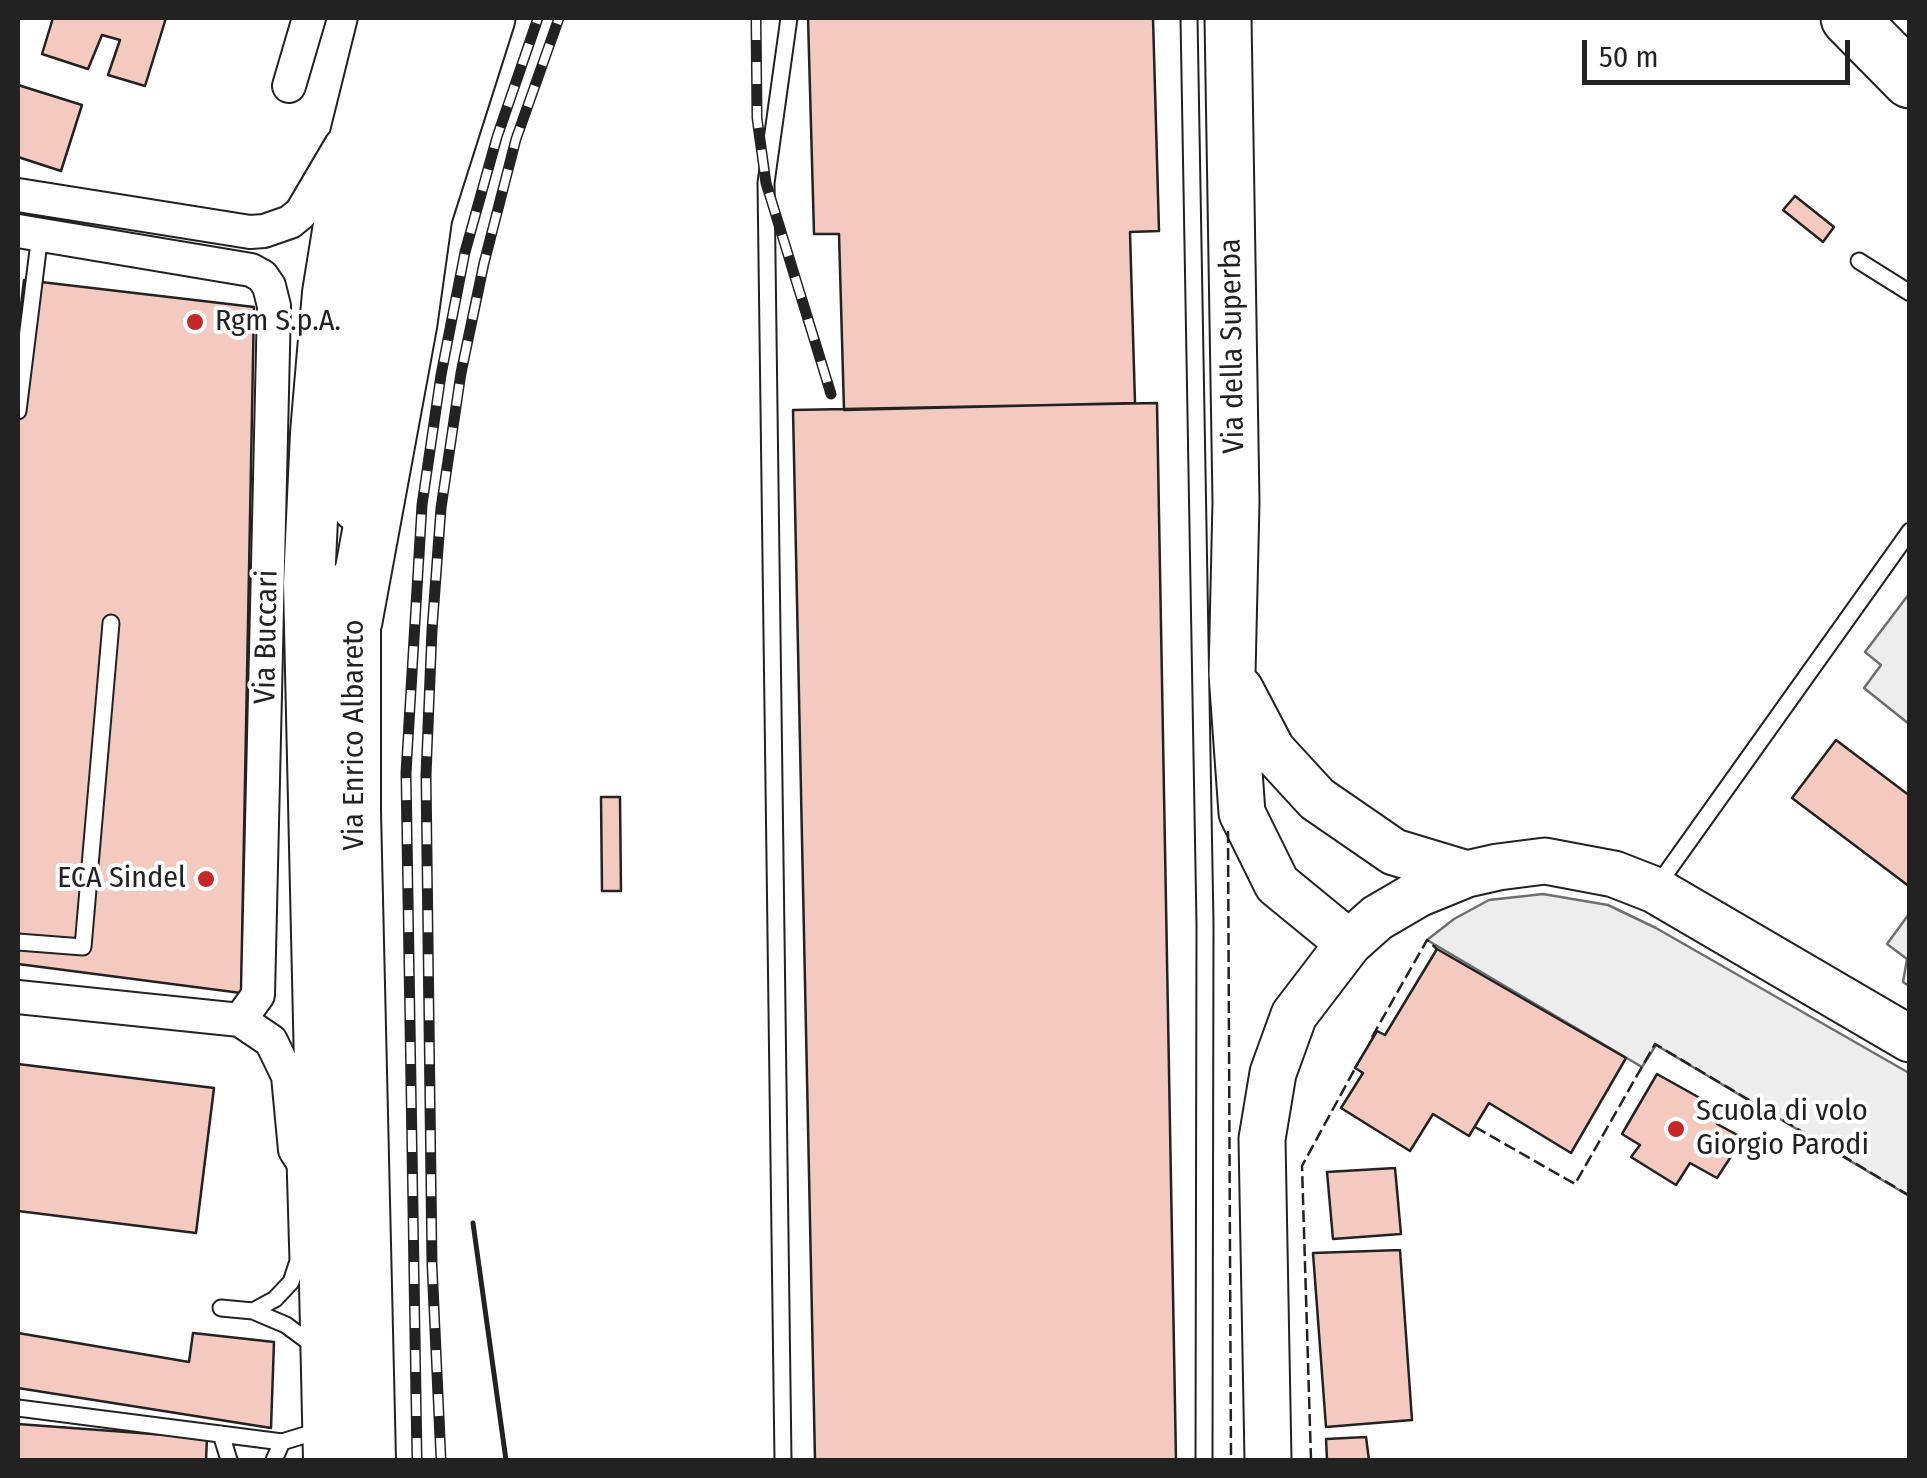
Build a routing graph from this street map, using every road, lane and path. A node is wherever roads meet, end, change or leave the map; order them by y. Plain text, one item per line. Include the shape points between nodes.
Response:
1 (309, 18) edge
2 (385, 18) edge
3 (433, 18) edge
4 (487, 18) edge
5 (789, 18) edge
6 (1189, 18) edge
7 (1228, 18) edge
8 (1851, 18) edge
9 (1899, 71) edge
10 (289, 86) dead end
11 (364, 102) junction
12 (18, 195) edge
13 (29, 232) edge
14 (1859, 261) dead end
15 (1910, 293) edge
16 (18, 411) edge
17 (1910, 531) edge
18 (354, 621) junction
19 (111, 623) dead end
20 (1232, 674) junction
21 (1288, 768) junction
22 (1256, 842) junction
23 (1467, 874) junction
24 (1655, 890) junction
25 (18, 942) edge
26 (1349, 943) junction
27 (18, 997) edge
28 (240, 1020) junction
29 (1910, 1039) edge
30 (309, 1167) junction
31 (221, 1308) dead end
32 (254, 1310) junction
33 (327, 1358) junction
34 (18, 1408) edge
35 (221, 1434) junction
36 (282, 1442) junction
37 (329, 1444) edge
38 (228, 1460) edge
39 (274, 1460) edge
40 (370, 1460) edge
41 (783, 1460) edge
42 (1204, 1460) edge
43 (1268, 1460) edge

1 - 10 street
2 - 11 main road, Via Enrico Albareto
3 - 18 main road, Via Enrico Albareto via 372,285
4 - 18 highway via 424,216
5 - 41 lane via 766,184
6 - 42 lane via 1205,924
7 - 20 street, Via della Superba via 1236,502
8 - 9 highway
11 - 12 street via 310,202 275,228 250,232
11 - 30 main road, Via Enrico Albareto via 328,292 316,433 309,583
13 - 16 lane
13 - 28 street, Via Buccari via 251,270 272,294 258,996
14 - 15 lane
17 - 24 lane
18 - 40 main road, Via Enrico Albareto
19 - 25 lane via 83,947
20 - 21 street, Via della Superba
20 - 22 street, Via della Superba via 1242,813
21 - 22 street via 1269,787
21 - 23 street, Via della Superba via 1316,800 1394,852
22 - 26 street, Via della Superba via 1277,884
23 - 24 street via 1545,862 1614,874
23 - 26 street via 1418,894
24 - 29 street
26 - 43 street via 1294,1015 1273,1073 1262,1139
27 - 28 street
28 - 30 street via 270,1041 288,1076
30 - 32 lane via 291,1282
30 - 33 main road, Via Enrico Albareto
31 - 32 lane
32 - 33 lane via 286,1325
33 - 37 main road, Via Enrico Albareto
34 - 35 lane
35 - 36 lane
35 - 38 lane
36 - 37 lane
36 - 39 lane

